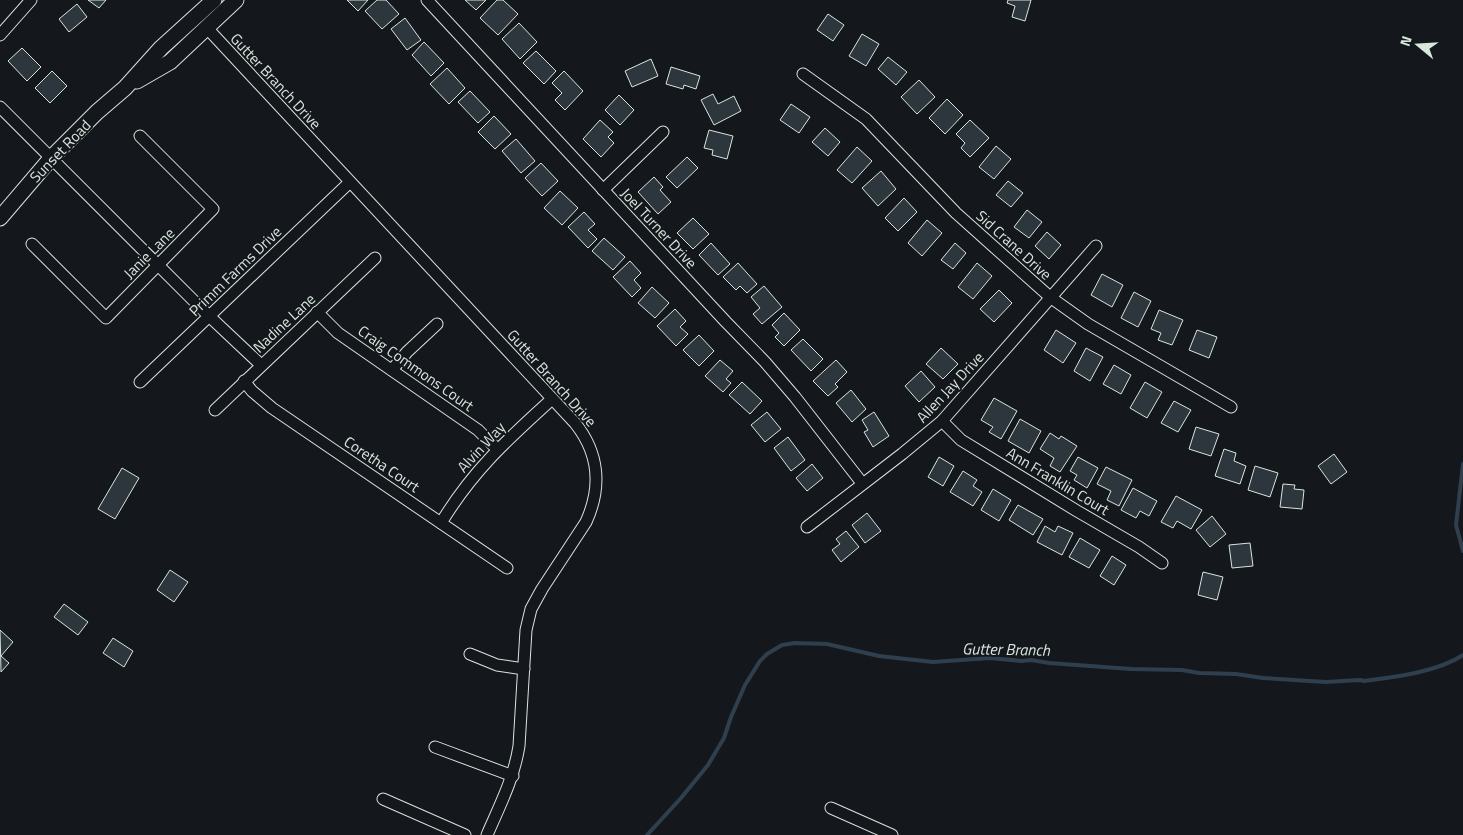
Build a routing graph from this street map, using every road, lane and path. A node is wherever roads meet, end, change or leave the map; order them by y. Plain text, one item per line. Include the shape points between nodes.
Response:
1 (31, 0) edge
2 (214, 0) edge
3 (236, 0) edge
4 (427, 0) edge
5 (207, 28) junction
6 (0, 35) edge
7 (803, 74) dead end
8 (125, 88) junction
9 (0, 106) edge
10 (663, 132) dead end
11 (140, 136) dead end
12 (52, 157) junction
13 (350, 182) junction
14 (603, 190) junction
15 (0, 218) edge
16 (32, 244) dead end
17 (1096, 246) dead end
18 (375, 258) dead end
19 (158, 265) junction
20 (1050, 297) junction
21 (318, 312) junction
22 (209, 316) junction
23 (437, 324) dead end
24 (261, 365) junction
25 (392, 370) junction
26 (244, 381) junction
27 (140, 382) dead end
28 (552, 399) junction
29 (1230, 407) dead end
30 (215, 410) dead end
31 (942, 421) junction
32 (497, 449) junction
33 (862, 483) junction
34 (441, 523) junction
35 (807, 527) dead end
36 (1162, 563) dead end
37 (507, 568) dead end
38 (470, 654) dead end
39 (524, 669) junction
40 (435, 747) dead end
41 (513, 776) junction
42 (383, 799) dead end
43 (831, 808) dead end
44 (465, 835) edge
45 (487, 835) edge
46 (892, 835) edge

1 - 6 street
2 - 8 main road, Sunset Road via 161,48
3 - 5 main road, Sunset Road
4 - 14 street, Joel Turner Drive
5 - 8 main road, Sunset Road via 170,62
5 - 13 street, Gutter Branch Drive
7 - 20 street, Sid Crane Drive via 866,119 956,213
8 - 12 main road, Sunset Road
9 - 12 street
10 - 14 street
11 - 19 street, Janie Lane via 213,209
12 - 15 main road, Sunset Road
12 - 19 street
13 - 22 street, Primm Farms Drive
13 - 28 street, Gutter Branch Drive
14 - 33 street, Joel Turner Drive via 795,397
16 - 19 street, Janie Lane via 106,318
17 - 20 street, Allen Jay Drive
18 - 21 street, Nadine Lane
19 - 22 street
20 - 29 street, Sid Crane Drive via 1088,324
20 - 31 street, Allen Jay Drive
21 - 24 street, Nadine Lane
21 - 25 street, Craig Commons Court via 338,333
22 - 24 street
22 - 27 street, Primm Farms Drive
23 - 25 street
24 - 26 street, Nadine Lane
25 - 32 street, Craig Commons Court via 478,430
26 - 30 street, Nadine Lane
26 - 34 street, Coretha Court via 272,408
28 - 32 street, Alvin Way
28 - 39 street, Gutter Branch Drive via 587,440 595,460 596,492 586,522 531,609 526,630
31 - 33 street, Allen Jay Drive
31 - 36 street, Ann Franklin Court via 961,440
32 - 34 street, Alvin Way via 472,476
33 - 35 street, Allen Jay Drive
34 - 37 street, Coretha Court
38 - 39 street via 497,665
39 - 41 street, Gutter Branch Drive via 519,746
40 - 41 street
41 - 45 street, Gutter Branch Drive
42 - 44 street
43 - 46 street

